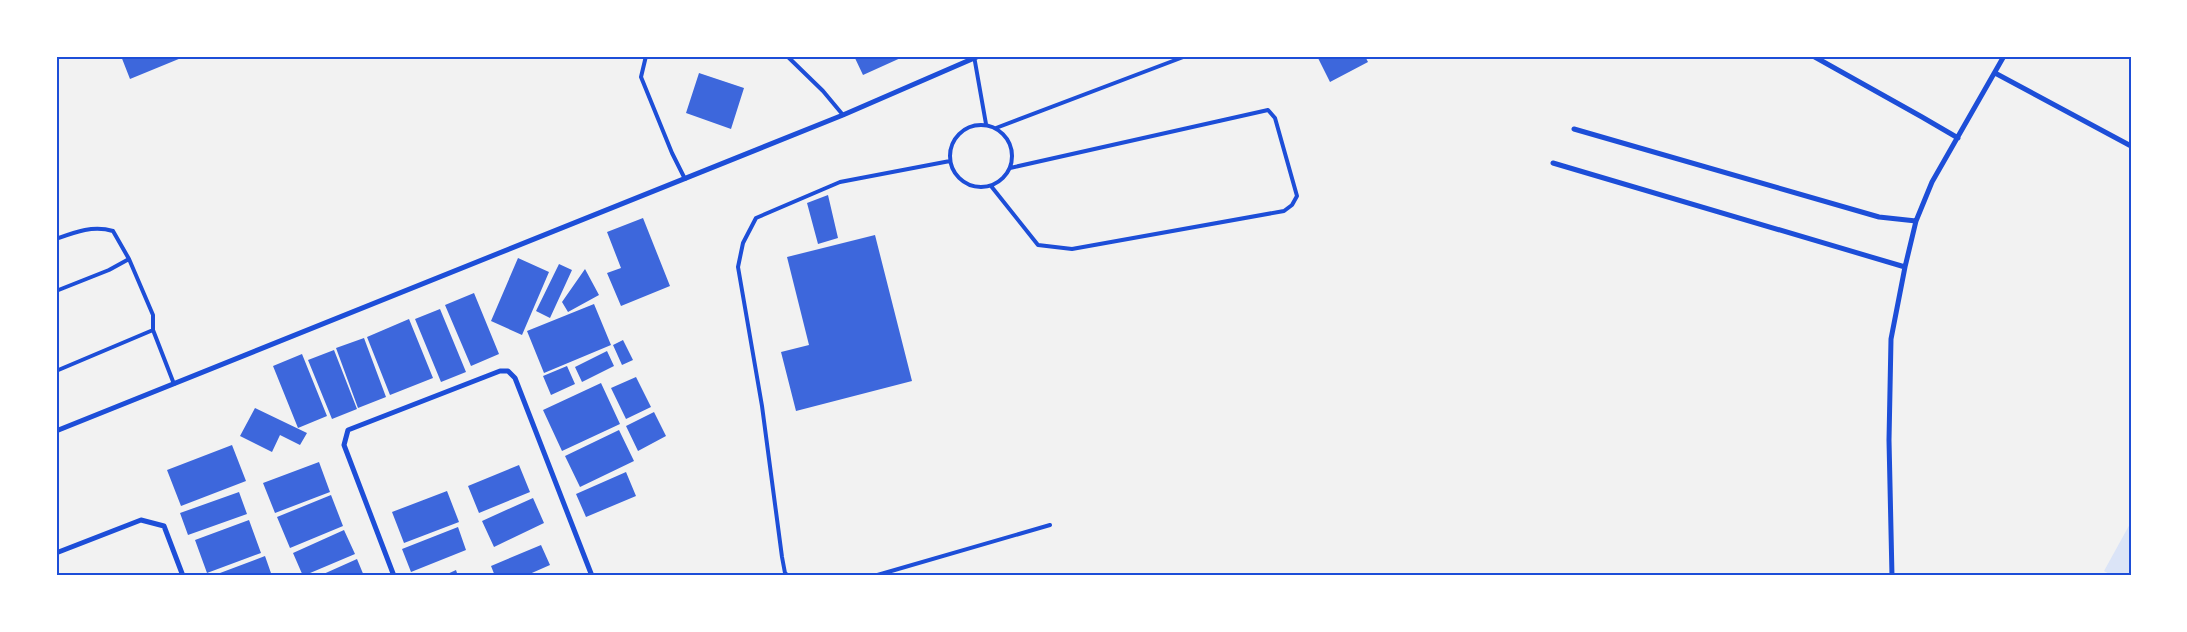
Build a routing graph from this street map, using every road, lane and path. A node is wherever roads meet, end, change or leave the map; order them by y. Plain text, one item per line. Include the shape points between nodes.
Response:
1 (646, 56) edge
2 (787, 56) edge
3 (1186, 56) edge
4 (1813, 56) edge
5 (2004, 56) edge
6 (975, 57) edge
7 (1995, 73) junction
8 (843, 115) junction
9 (986, 124) junction
10 (996, 128) junction
11 (1574, 129) dead end
12 (1958, 138) junction
13 (2131, 146) edge
14 (950, 161) junction
15 (1553, 163) dead end
16 (1010, 168) junction
17 (685, 179) junction
18 (991, 186) junction
19 (1916, 221) junction
20 (56, 239) edge
21 (129, 259) junction
22 (1905, 268) junction
23 (56, 291) edge
24 (153, 330) junction
25 (56, 372) edge
26 (174, 384) junction
27 (56, 431) edge
28 (1050, 524) dead end
29 (56, 553) edge
30 (183, 576) edge
31 (394, 576) edge
32 (592, 576) edge
33 (788, 576) edge
34 (874, 576) edge
35 (1892, 576) edge

1 - 17 lane via 641,77
2 - 8 lane
3 - 10 lane
4 - 12 street
5 - 7 street
6 - 8 street
6 - 9 lane
7 - 12 street
7 - 13 street
8 - 17 street
9 - 10 lane
9 - 14 lane via 967,127 959,133 953,141
10 - 16 lane via 1010,141
11 - 19 street via 1879,217
12 - 19 street via 1932,182
14 - 18 lane via 957,175 969,185
14 - 33 lane via 840,182 756,218 743,243 738,267 762,406 782,557
15 - 22 street
16 - 18 lane
16 - 18 lane via 1268,110 1275,118 1297,196 1284,211 1072,249 1038,245
17 - 26 street
19 - 22 street
20 - 21 lane via 81,230 102,228 113,231
21 - 23 lane
21 - 24 lane via 153,314
22 - 35 street via 1891,339
24 - 25 lane
24 - 26 lane
26 - 27 street
28 - 34 lane
29 - 30 street via 141,520 164,526
31 - 32 street via 344,445 348,430 508,371 514,378

